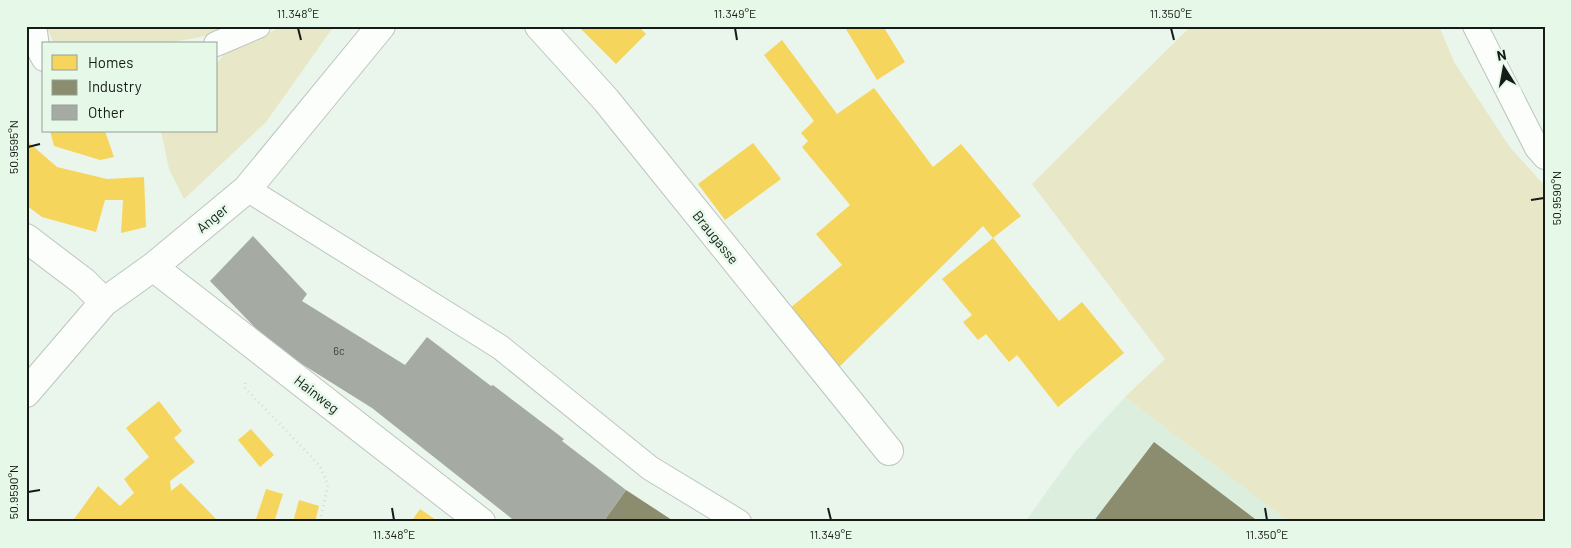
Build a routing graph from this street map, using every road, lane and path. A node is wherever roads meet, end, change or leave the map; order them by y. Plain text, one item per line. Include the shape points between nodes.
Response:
1 (34, 26) edge
2 (258, 26) edge
3 (381, 26) edge
4 (539, 26) edge
5 (1475, 26) edge
6 (218, 43) edge
7 (42, 55) edge
8 (1545, 157) edge
9 (247, 188) junction
10 (26, 238) edge
11 (153, 267) junction
12 (104, 302) junction
13 (252, 343) junction
14 (26, 393) edge
15 (889, 451) dead end
16 (320, 522) edge
17 (481, 522) edge
18 (739, 522) edge

1 - 7 lane
2 - 6 lane
3 - 9 street, Anger
4 - 15 street, Braugasse via 606,100
5 - 8 lane via 1537,148
9 - 11 street, Anger
9 - 18 lane via 500,347 650,468
10 - 12 street via 84,282
11 - 12 street, Anger
11 - 13 street, Hainweg
12 - 14 street, Anger
13 - 16 path via 244,387 320,466 328,485
13 - 17 street, Hainweg

